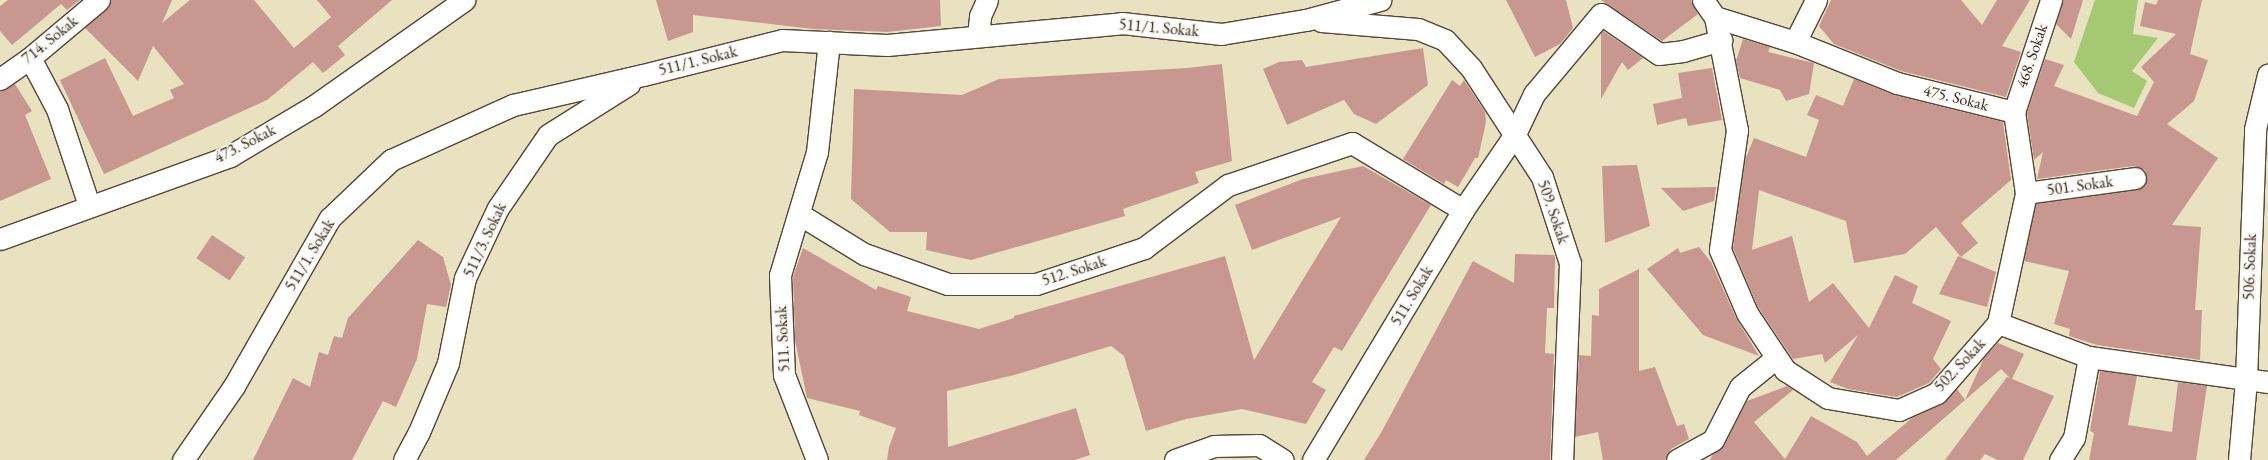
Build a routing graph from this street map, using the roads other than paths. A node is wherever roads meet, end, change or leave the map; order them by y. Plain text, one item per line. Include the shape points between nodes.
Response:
1 (99, 0) edge
2 (464, 0) edge
3 (986, 0) edge
4 (1380, 0) edge
5 (1816, 0) edge
6 (2051, 0) edge
7 (1709, 8) edge
8 (1306, 20) junction
9 (978, 36) junction
10 (1721, 40) junction
11 (830, 42) junction
12 (1795, 42) junction
13 (30, 58) junction
14 (643, 75) junction
15 (2268, 75) edge
16 (0, 78) edge
17 (2014, 112) junction
18 (1514, 134) junction
19 (2135, 178) dead end
20 (2026, 194) junction
21 (89, 205) junction
22 (1463, 210) junction
23 (798, 214) junction
24 (0, 239) edge
25 (1998, 323) junction
26 (2090, 357) junction
27 (1776, 358) junction
28 (2255, 381) edge
29 (183, 460) edge
30 (404, 460) edge
31 (817, 460) edge
32 (1175, 460) edge
33 (1283, 460) edge
34 (1313, 460) edge
35 (1562, 460) edge
36 (1677, 460) edge
37 (2060, 460) edge
38 (2239, 460) edge

1 - 13 street, 714. Sokak
2 - 21 street, 473. Sokak via 314,106 230,156
3 - 9 street
4 - 8 street, 511/1. Sokak
5 - 12 street
6 - 17 street, 468. Sokak
7 - 10 street, 502. Sokak
7 - 12 street, 475. Sokak
8 - 9 street, 511/1. Sokak via 1221,34 1122,23
8 - 18 street, 509. Sokak via 1418,29 1445,40 1471,68
9 - 11 street, 511/1. Sokak via 887,45
10 - 18 street via 1659,54 1601,14 1534,94
10 - 27 street, 502. Sokak via 1737,130 1720,250 1747,313
11 - 14 street, 511/1. Sokak via 782,40
11 - 23 street via 817,152
12 - 17 street, 475. Sokak via 1897,83
13 - 16 street, 714. Sokak
13 - 21 street via 57,109
14 - 29 street, 511/1. Sokak via 513,105 391,160 330,218 234,386
14 - 30 street, 511/3. Sokak via 548,135 498,208 465,278 448,363
15 - 28 street, 506. Sokak via 2255,129
17 - 20 street
18 - 22 street, 511. Sokak
18 - 35 street, 509. Sokak via 1542,177 1570,262
19 - 20 street, 501. Sokak
20 - 25 street
21 - 24 street, 473. Sokak
22 - 23 street, 512. Sokak via 1352,143 1228,185 1144,248 1036,284 948,284 864,254
22 - 34 street, 511. Sokak
23 - 31 street, 511. Sokak via 780,275 784,375
25 - 26 street, 502. Sokak
25 - 27 street, 502. Sokak via 1937,392 1899,410 1828,398 1784,370
26 - 28 street, 502. Sokak
26 - 37 street via 2074,438
27 - 36 street via 1740,386 1713,440
28 - 38 street, 506. Sokak
32 - 33 street via 1214,446 1259,445

